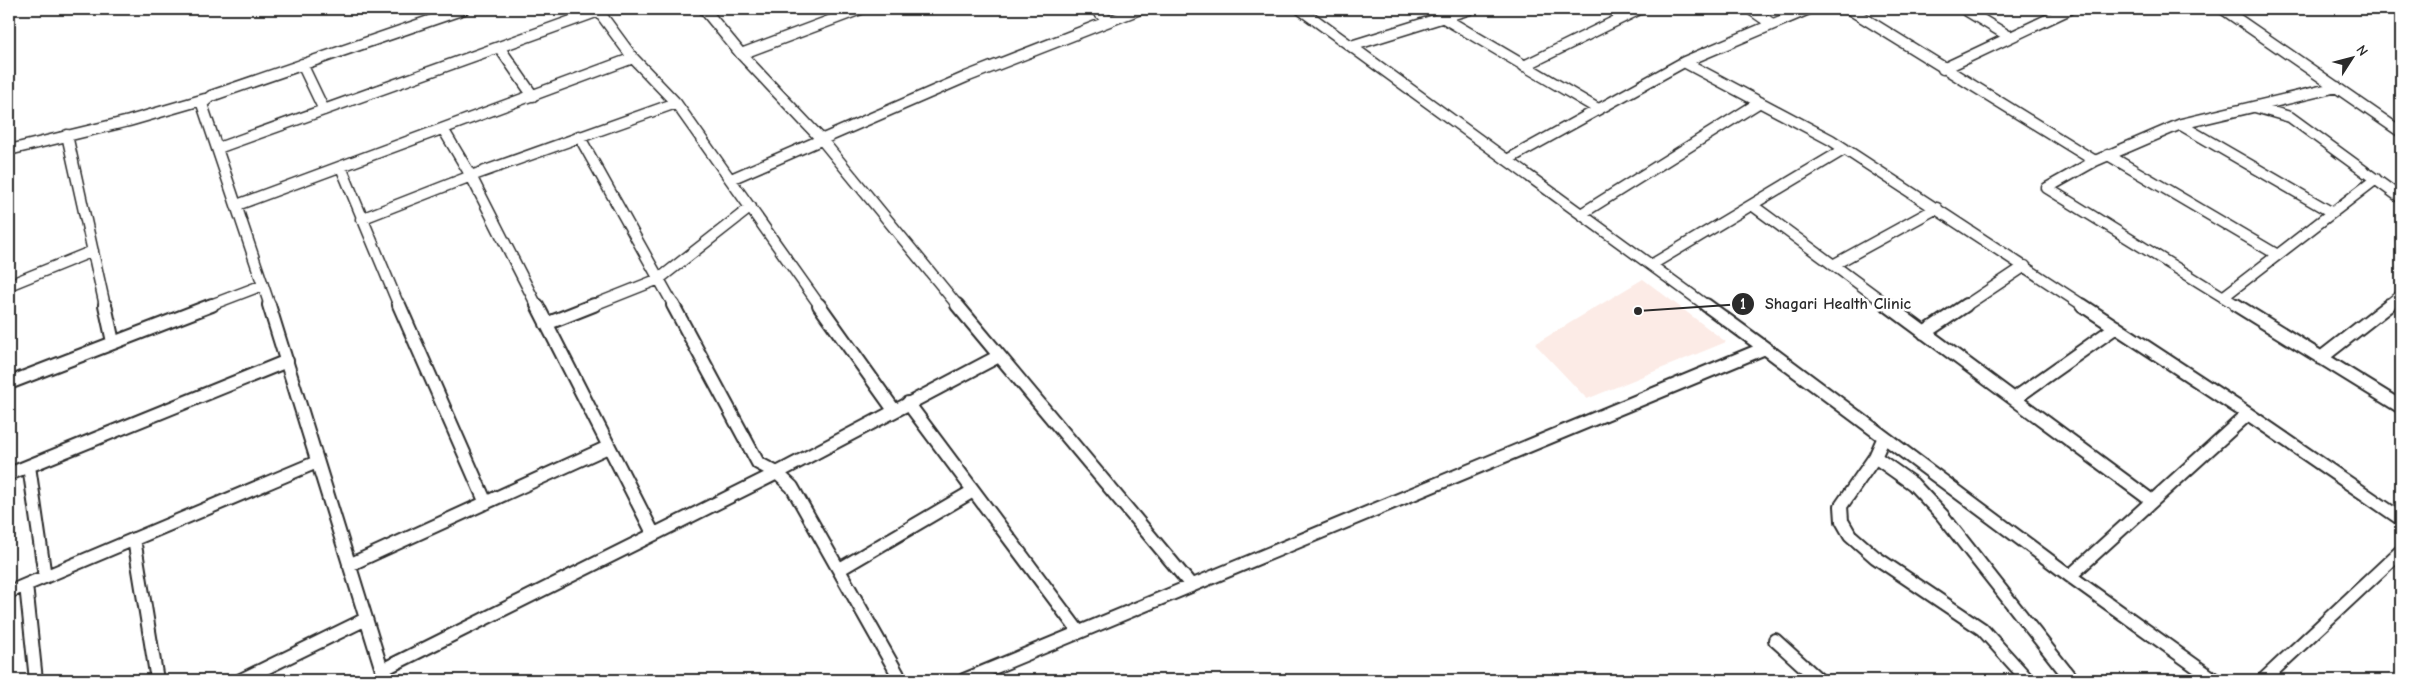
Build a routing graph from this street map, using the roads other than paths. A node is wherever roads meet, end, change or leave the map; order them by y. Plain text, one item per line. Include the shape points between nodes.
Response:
1 (464, 9) edge
2 (704, 9) edge
3 (861, 9) edge
4 (1094, 9) edge
5 (1140, 9) edge
6 (1300, 9) edge
7 (1470, 9) edge
8 (1640, 9) edge
9 (1750, 9) edge
10 (1809, 9) edge
11 (1849, 9) edge
12 (1964, 9) edge
13 (2070, 9) edge
14 (2223, 9) edge
15 (598, 10) edge
16 (443, 12) edge
17 (1442, 17) junction
18 (1108, 21) junction
19 (1772, 24) junction
20 (2010, 37) junction
21 (1351, 46) junction
22 (499, 47) junction
23 (741, 54) junction
24 (633, 58) junction
25 (1684, 62) junction
26 (302, 64) junction
27 (1524, 66) junction
28 (1943, 69) junction
29 (2337, 88) junction
30 (533, 96) junction
31 (205, 99) junction
32 (2283, 100) junction
33 (1760, 102) junction
34 (676, 103) junction
35 (2253, 107) junction
36 (324, 110) junction
37 (1598, 110) junction
38 (2290, 117) junction
39 (2181, 125) junction
40 (443, 129) junction
41 (2401, 132) edge
42 (67, 135) junction
43 (580, 136) junction
44 (822, 140) junction
45 (218, 148) junction
46 (1845, 149) junction
47 (9, 150) edge
48 (2108, 155) junction
49 (1507, 160) junction
50 (2095, 161) junction
51 (341, 167) junction
52 (471, 176) junction
53 (731, 179) junction
54 (2376, 179) junction
55 (2401, 198) edge
56 (237, 205) junction
57 (1752, 205) junction
58 (751, 207) junction
59 (1937, 208) junction
60 (2331, 212) junction
61 (1582, 214) junction
62 (361, 219) junction
63 (93, 251) junction
64 (2276, 254) junction
65 (1651, 265) junction
66 (1832, 265) junction
67 (2025, 266) junction
68 (659, 279) junction
69 (9, 284) edge
70 (263, 285) junction
71 (2401, 295) edge
72 (2223, 297) junction
73 (546, 324) junction
74 (2116, 327) junction
75 (1924, 332) junction
76 (113, 342) junction
77 (1764, 348) junction
78 (999, 356) junction
79 (2321, 358) junction
80 (286, 361) junction
81 (9, 382) edge
82 (2014, 399) junction
83 (908, 403) junction
84 (2401, 407) edge
85 (894, 410) junction
86 (2248, 414) junction
87 (1884, 437) junction
88 (608, 447) junction
89 (1875, 457) junction
90 (317, 462) junction
91 (29, 466) junction
92 (777, 473) junction
93 (9, 474) edge
94 (973, 491) junction
95 (2152, 501) junction
96 (486, 503) junction
97 (2401, 519) edge
98 (653, 533) junction
99 (134, 539) junction
100 (2401, 551) edge
101 (349, 565) junction
102 (840, 569) junction
103 (2070, 576) junction
104 (45, 577) junction
105 (26, 585) junction
106 (1191, 585) junction
107 (9, 592) edge
108 (366, 620) junction
109 (1079, 632) junction
110 (1775, 640) dead end
111 (384, 675) edge
112 (36, 680) edge
113 (157, 680) edge
114 (241, 680) edge
115 (901, 680) edge
116 (964, 680) edge
117 (1819, 680) edge
118 (2028, 680) edge
119 (2072, 680) edge
120 (2215, 680) edge
121 (2264, 680) edge

1 - 16 street
2 - 23 street
3 - 23 street
4 - 18 street
5 - 18 street
6 - 21 street
7 - 17 street
8 - 27 street
9 - 19 street
10 - 19 street
11 - 28 street
12 - 20 street
13 - 20 street
14 - 29 street
15 - 22 street
15 - 24 street
16 - 26 street
17 - 21 street
17 - 27 street
18 - 44 street via 966,77
19 - 25 street
20 - 28 street
21 - 49 street
22 - 30 street
22 - 36 street
23 - 44 street
24 - 30 street
24 - 34 street
25 - 33 street
25 - 37 street
26 - 31 street
26 - 36 street
27 - 37 street
28 - 50 street
29 - 32 street
29 - 41 street
30 - 40 street
31 - 42 street
31 - 45 street via 202,104
32 - 35 street
32 - 38 street
33 - 46 street
33 - 61 street
34 - 43 street
34 - 53 street
35 - 38 street
35 - 39 street
36 - 45 street
37 - 49 street
38 - 54 street
39 - 48 street
39 - 60 street
40 - 51 street
40 - 52 street
42 - 47 street
42 - 63 street
43 - 52 street
43 - 68 street
44 - 53 street
44 - 78 street
45 - 56 street
46 - 57 street
46 - 59 street
48 - 50 street
48 - 64 street
49 - 61 street
50 - 72 street via 2047,188
51 - 56 street
51 - 62 street
52 - 62 street
52 - 73 street
53 - 58 street
54 - 55 street
54 - 60 street
56 - 70 street
57 - 65 street
57 - 66 street
58 - 68 street
58 - 85 street
59 - 66 street
59 - 67 street
60 - 64 street
61 - 65 street
62 - 96 street
63 - 69 street
63 - 76 street
64 - 72 street
65 - 77 street
66 - 75 street
67 - 74 street
67 - 75 street
68 - 73 street
68 - 92 street via 758,463
70 - 76 street
70 - 80 street
71 - 79 street
72 - 79 street
73 - 88 street
74 - 82 street
74 - 86 street
75 - 82 street
76 - 81 street
77 - 87 street
77 - 106 street
78 - 83 street
78 - 106 street
79 - 84 street
80 - 90 street
80 - 91 street
82 - 95 street
83 - 85 street
83 - 94 street
85 - 92 street
86 - 95 street
86 - 97 street
87 - 89 street
87 - 103 street
88 - 96 street
88 - 98 street
89 - 118 street via 1841,506 1842,521 1850,536 1875,557 1982,630
89 - 119 street via 1913,484 1942,515
90 - 99 street
90 - 101 street
91 - 93 street
91 - 104 street
92 - 98 street
92 - 102 street via 792,487
94 - 102 street
94 - 109 street
95 - 103 street
96 - 101 street
98 - 111 street
99 - 104 street
99 - 113 street
100 - 121 street
101 - 108 street
102 - 115 street
103 - 120 street
104 - 105 street
105 - 107 street
105 - 112 street
106 - 109 street
108 - 111 street
108 - 114 street
109 - 116 street
110 - 117 street

